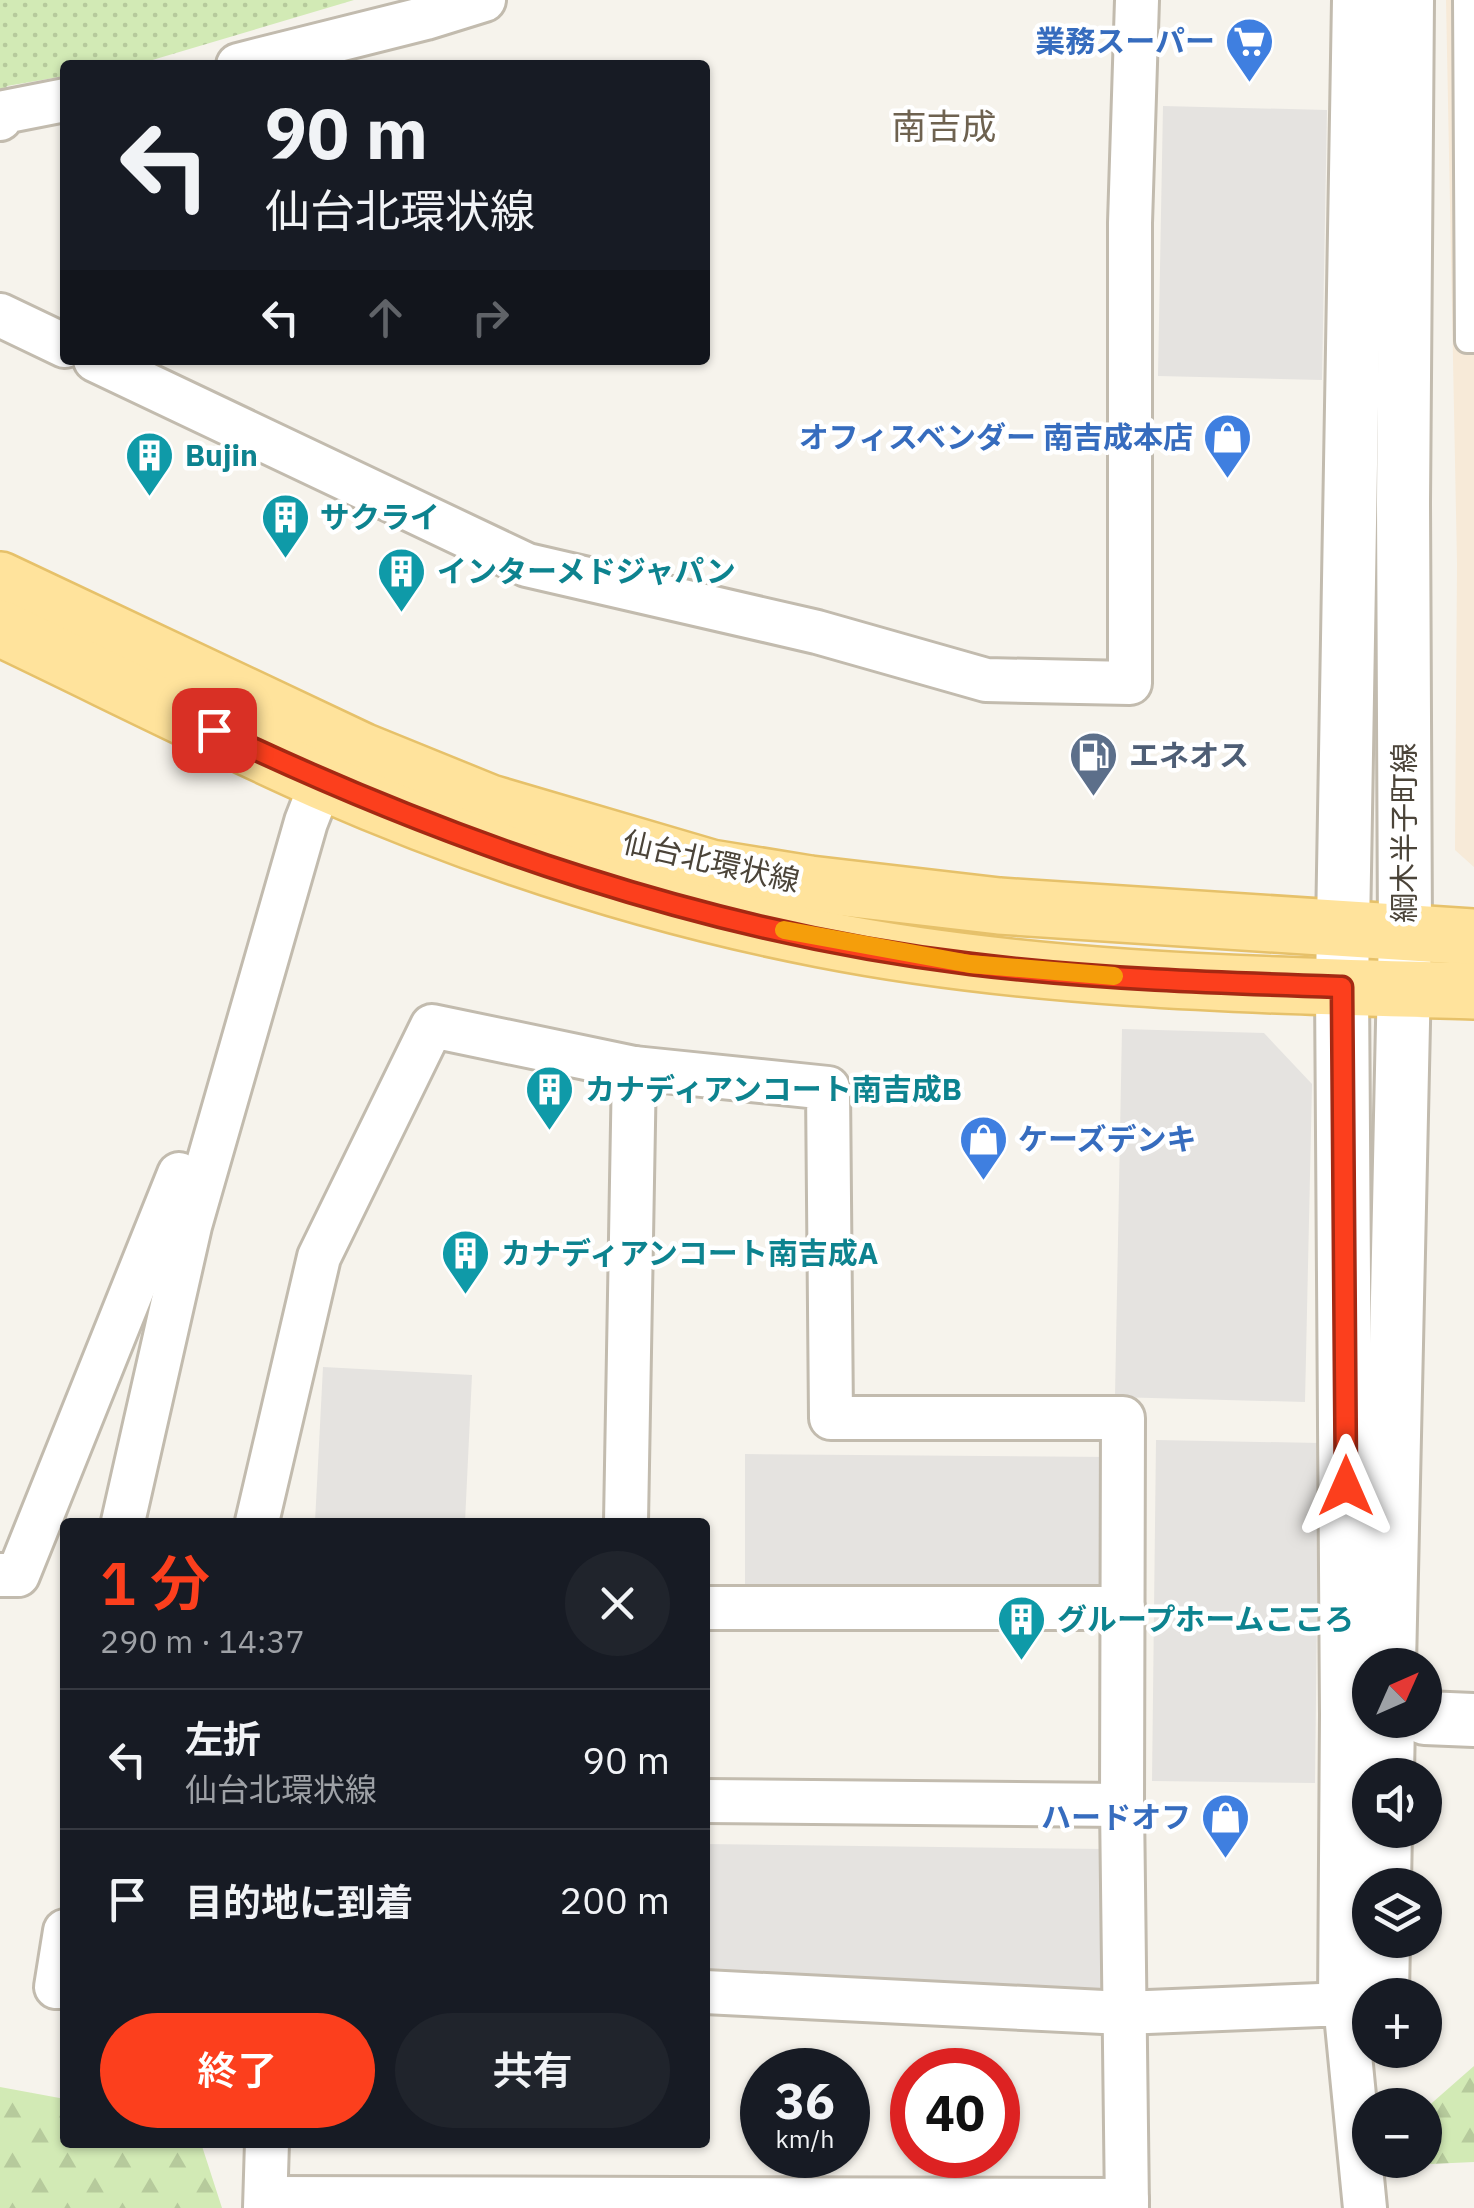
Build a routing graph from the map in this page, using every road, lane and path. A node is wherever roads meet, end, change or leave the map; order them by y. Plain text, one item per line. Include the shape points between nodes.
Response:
1 (484, 0) edge
2 (1137, 0) edge
3 (1359, 0) edge
4 (1406, 0) edge
5 (1464, 0) edge
6 (258, 60) edge
7 (60, 101) edge
8 (0, 120) edge
9 (0, 315) edge
10 (1474, 341) edge
11 (60, 344) edge
12 (106, 365) edge
13 (0, 580) edge
14 (0, 628) edge
15 (322, 781) junction
16 (1344, 927) junction
17 (1406, 932) junction
18 (1474, 937) edge
19 (1342, 987) junction
20 (1404, 989) junction
21 (1474, 991) edge
22 (634, 1068) junction
23 (226, 1103) junction
24 (124, 1518) edge
25 (259, 1518) edge
26 (626, 1518) edge
27 (0, 1575) edge
28 (710, 1608) edge
29 (1123, 1608) junction
30 (1366, 1648) edge
31 (1389, 1648) edge
32 (1442, 1719) edge
33 (1474, 1720) edge
34 (1368, 1738) edge
35 (710, 1801) edge
36 (1122, 1804) junction
37 (60, 1962) edge
38 (1365, 1978) edge
39 (60, 1986) edge
40 (710, 1992) edge
41 (1352, 2002) edge
42 (1123, 2012) junction
43 (1365, 2068) edge
44 (267, 2148) edge
45 (265, 2203) edge
46 (1127, 2204) edge
47 (1366, 2208) edge

1 - 6 street
2 - 12 street via 1130,683 986,680 817,632 527,565
3 - 16 street
4 - 17 street, 綱木半子町線
5 - 10 lane via 1467,341
7 - 8 street via 4,112
9 - 11 street
13 - 16 main road, 仙台北環状線 via 490,803 711,868 1000,906
14 - 15 main road, 仙台北環状線
15 - 19 main road, 仙台北環状線 via 579,876 819,939 970,964
15 - 23 street
16 - 17 main road, 仙台北環状線
16 - 19 street
17 - 18 main road, 仙台北環状線
17 - 20 street, 綱木半子町線
19 - 20 main road, 仙台北環状線
19 - 30 street
20 - 21 main road, 仙台北環状線
20 - 31 street, 綱木半子町線
22 - 25 street via 432,1026 319,1257
22 - 26 street
22 - 29 street via 828,1088 831,1418 1123,1418
23 - 24 street via 190,1226
23 - 27 street via 189,1148 18,1574
28 - 29 street
29 - 36 street
32 - 33 street
34 - 38 street
35 - 36 street
36 - 42 street
37 - 39 street
40 - 42 street
41 - 42 street
42 - 46 street
43 - 47 street
44 - 45 street
45 - 46 street

